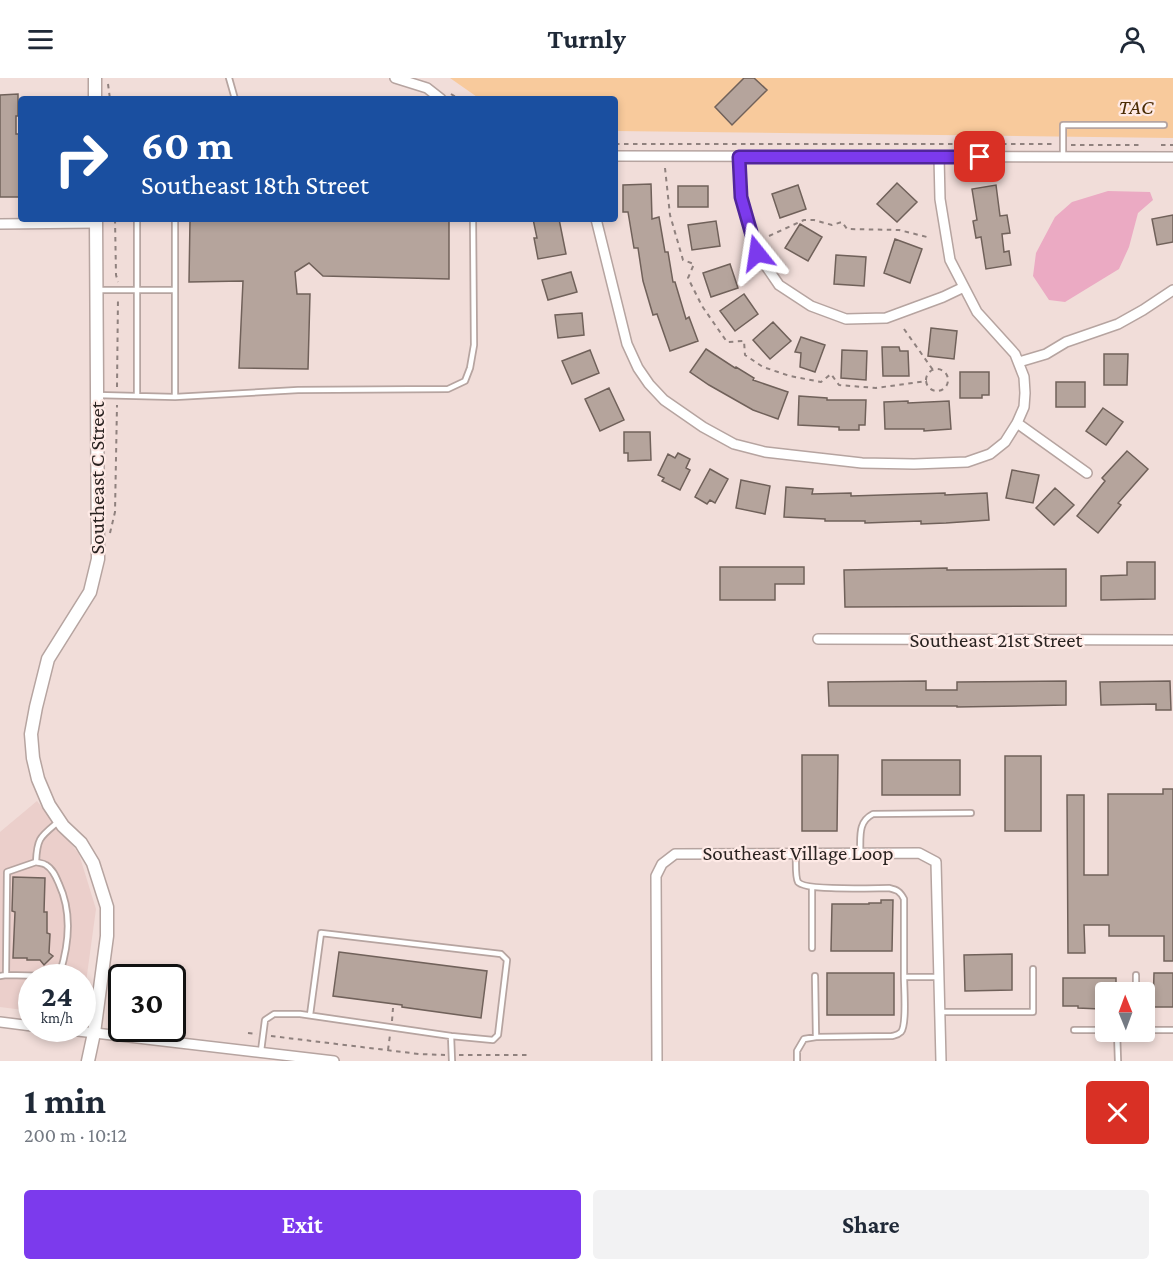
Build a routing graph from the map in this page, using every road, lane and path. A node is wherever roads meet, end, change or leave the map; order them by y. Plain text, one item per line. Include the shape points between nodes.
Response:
1 (229, 78) edge
2 (395, 78) edge
3 (101, 80) edge
4 (96, 96) edge
5 (109, 96) edge
6 (234, 96) edge
7 (437, 96) edge
8 (1164, 126) dead end
9 (618, 144) edge
10 (1063, 145) junction
11 (1139, 145) dead end
12 (1173, 145) edge
13 (1157, 146) dead end
14 (618, 156) edge
15 (739, 157) junction
16 (939, 157) junction
17 (1063, 157) junction
18 (1173, 157) edge
19 (665, 168) dead end
20 (64, 222) edge
21 (96, 222) edge
22 (115, 222) edge
23 (137, 222) edge
24 (175, 222) edge
25 (473, 222) edge
26 (597, 222) edge
27 (0, 224) edge
28 (769, 236) dead end
29 (927, 237) dead end
30 (118, 282) dead end
31 (964, 287) junction
32 (96, 290) junction
33 (137, 290) junction
34 (175, 290) junction
35 (1173, 290) edge
36 (118, 299) dead end
37 (904, 329) dead end
38 (1019, 362) junction
39 (933, 370) junction
40 (927, 381) junction
41 (117, 388) dead end
42 (97, 395) junction
43 (137, 396) junction
44 (175, 397) junction
45 (117, 404) dead end
46 (1017, 423) junction
47 (1087, 473) dead end
48 (110, 532) dead end
49 (818, 639) dead end
50 (1173, 640) edge
51 (971, 813) dead end
52 (60, 821) junction
53 (796, 853) junction
54 (860, 853) junction
55 (36, 862) junction
56 (812, 887) junction
57 (812, 948) dead end
58 (1033, 969) dead end
59 (6, 975) junction
60 (1136, 975) dead end
61 (0, 976) edge
62 (815, 976) dead end
63 (904, 977) junction
64 (939, 977) junction
65 (1136, 982) edge
66 (940, 1012) junction
67 (310, 1015) junction
68 (96, 1018) edge
69 (0, 1022) edge
70 (18, 1024) edge
71 (1074, 1030) dead end
72 (1095, 1030) edge
73 (1155, 1030) edge
74 (1173, 1030) edge
75 (96, 1033) edge
76 (248, 1033) dead end
77 (263, 1035) junction
78 (451, 1036) junction
79 (816, 1037) junction
80 (92, 1042) edge
81 (1117, 1042) edge
82 (261, 1052) junction
83 (452, 1055) junction
84 (531, 1055) dead end
85 (88, 1061) edge
86 (334, 1061) edge
87 (452, 1061) edge
88 (657, 1061) edge
89 (797, 1061) edge
90 (941, 1061) edge
91 (1118, 1061) edge

1 - 6 lane
2 - 7 street via 427,88
3 - 4 street
3 - 5 path
8 - 10 lane via 1063,125
9 - 10 path
10 - 11 path
10 - 17 lane
12 - 13 path
14 - 15 street
15 - 16 street
15 - 31 street via 741,197 757,253 779,285 811,306 846,319 886,318
16 - 17 street
16 - 31 street via 940,199 950,260
17 - 18 street
19 - 40 path via 670,215 683,260 694,264 688,278 727,342 744,341 745,355 763,367 790,376 821,382 831,374 839,385 876,388
20 - 27 street
21 - 32 street, Southeast C Street
22 - 30 path
23 - 33 lane
24 - 34 lane
25 - 44 lane via 474,345 465,381 448,389 298,390
26 - 46 street via 627,344 638,368 671,405 734,444 765,452 862,463 967,462 990,454 1005,442
28 - 29 path via 804,220 814,220 832,225 842,222 847,229 898,230
31 - 38 street via 977,312
32 - 33 lane
32 - 42 street, Southeast C Street
33 - 34 lane
33 - 43 lane
34 - 44 lane
35 - 38 street via 1118,324
36 - 41 path
37 - 39 path
38 - 46 street via 1025,393
39 - 40 path
39 - 40 path via 945,372 947,386 935,391
42 - 43 lane
42 - 52 street, Southeast C Street via 98,559 90,592 48,658 32,734 38,779
43 - 44 lane
45 - 48 path via 115,518
46 - 47 street
49 - 50 street, Southeast 21st Street
51 - 54 lane via 873,814 861,828
52 - 55 lane via 40,837
52 - 68 street, Southeast C Street via 93,863 107,907
53 - 54 street, Southeast Village Loop
53 - 56 lane via 797,879
53 - 88 street, Southeast Village Loop via 675,854 662,864 656,876
54 - 64 street, Southeast Village Loop via 919,853 936,862
55 - 59 lane via 7,872
55 - 59 lane via 54,873 63,892 68,919 65,955 60,973
56 - 57 lane
56 - 63 lane via 889,888 901,893
58 - 66 lane via 1033,1012
59 - 61 lane
60 - 65 lane
62 - 79 lane
63 - 64 lane
63 - 79 lane via 904,1022 899,1034
64 - 66 street, Southeast Village Loop
66 - 90 street, Southeast Village Loop
67 - 77 lane via 274,1014 265,1020
67 - 78 lane
67 - 78 lane via 321,933 501,954 507,960 498,1035 493,1040
69 - 70 street
71 - 72 lane
73 - 74 lane
75 - 82 street
76 - 77 path
77 - 82 lane
77 - 83 path
78 - 83 lane
79 - 89 lane via 804,1039 797,1051
80 - 85 street, Southeast C Street
81 - 91 lane
82 - 86 street
83 - 84 path
83 - 87 lane

